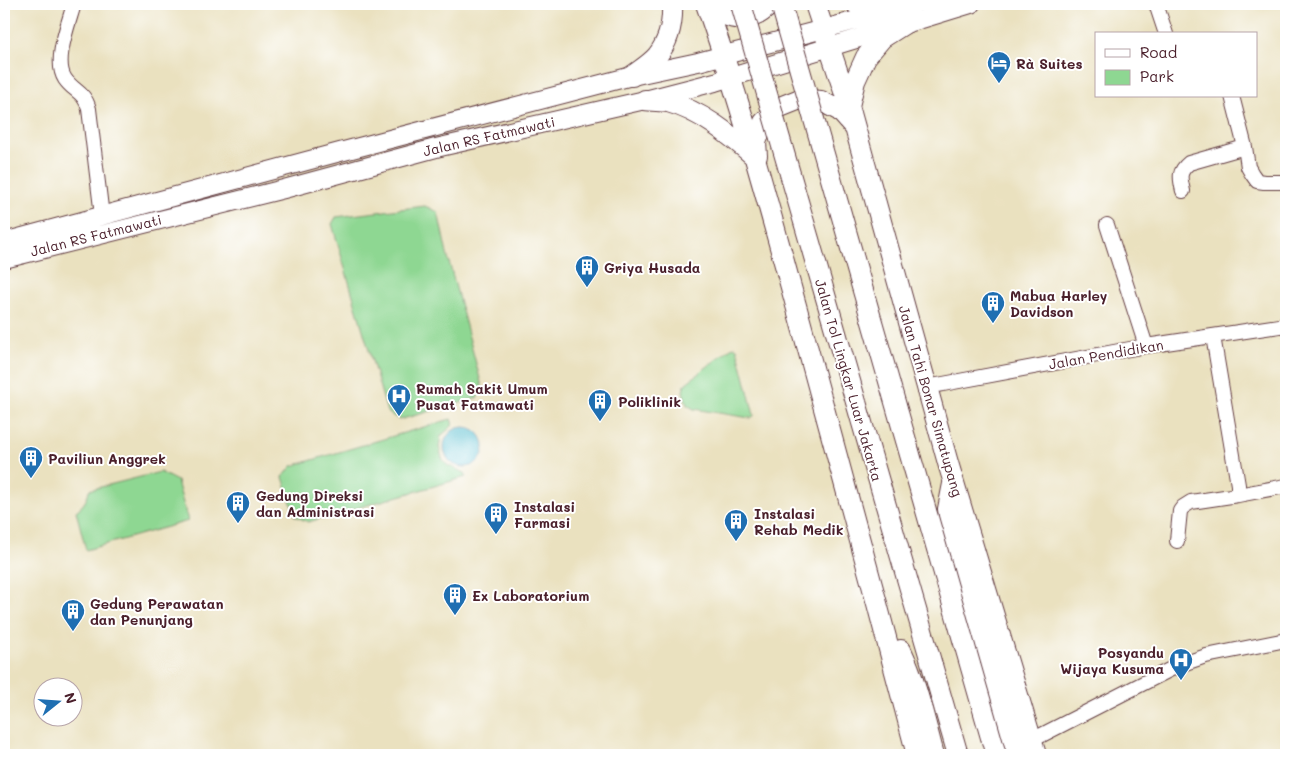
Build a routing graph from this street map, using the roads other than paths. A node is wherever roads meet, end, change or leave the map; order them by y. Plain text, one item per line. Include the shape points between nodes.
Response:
1 (74, 4) edge
2 (672, 4) edge
3 (706, 4) edge
4 (710, 4) edge
5 (741, 4) edge
6 (770, 4) edge
7 (780, 4) edge
8 (815, 4) edge
9 (856, 4) edge
10 (913, 4) edge
11 (971, 4) edge
12 (1156, 4) edge
13 (888, 12) junction
14 (904, 24) junction
15 (1165, 32) edge
16 (826, 38) junction
17 (723, 56) junction
18 (632, 76) junction
19 (730, 78) junction
20 (1233, 98) edge
21 (645, 100) junction
22 (849, 106) junction
23 (855, 129) junction
24 (1246, 147) junction
25 (756, 160) junction
26 (278, 169) junction
27 (1281, 182) dead end
28 (284, 189) junction
29 (1184, 191) dead end
30 (102, 216) junction
31 (1107, 225) dead end
32 (4, 242) edge
33 (4, 259) edge
34 (1286, 325) edge
35 (1214, 336) junction
36 (1146, 346) junction
37 (927, 387) junction
38 (953, 480) junction
39 (1286, 486) edge
40 (1238, 495) junction
41 (1178, 541) dead end
42 (881, 616) junction
43 (1286, 640) edge
44 (1034, 748) edge
45 (917, 755) edge
46 (934, 755) edge
47 (958, 755) edge
48 (996, 755) edge
49 (1016, 755) edge

1 - 30 street via 62,46 61,70 65,79 86,99 89,108
2 - 18 highway via 669,34 656,56
3 - 17 highway
4 - 6 highway via 728,16 742,19 760,13
5 - 47 highway, Jalan Tol Lingkar Luar Jakarta, bridge
7 - 48 highway, bridge
8 - 16 highway, Jalan Tahi Bonar Simatupang
9 - 13 highway
10 - 13 main road, Jalan RS Fatmawati
11 - 14 main road, Jalan RS Fatmawati
12 - 15 street
13 - 16 main road, Jalan RS Fatmawati
14 - 16 main road, Jalan RS Fatmawati
14 - 22 highway via 882,38 866,57 855,81
16 - 17 main road, Jalan RS Fatmawati
16 - 19 main road, Jalan RS Fatmawati
16 - 22 highway, Jalan Tahi Bonar Simatupang
17 - 18 main road, Jalan RS Fatmawati
17 - 19 highway
18 - 26 main road, Jalan RS Fatmawati
19 - 21 main road, Jalan RS Fatmawati
19 - 25 highway
20 - 24 street
21 - 25 highway via 668,102 714,124
21 - 28 main road, Jalan RS Fatmawati via 436,148
22 - 23 highway, Jalan Tahi Bonar Simatupang
23 - 25 highway via 834,107 821,100 800,99 780,107 764,122 756,142
23 - 37 highway, Jalan Tahi Bonar Simatupang
24 - 27 street via 1248,167 1258,181
24 - 29 street via 1189,163 1181,174
25 - 42 highway
26 - 28 main road
26 - 30 main road, Jalan RS Fatmawati
28 - 33 main road, Jalan RS Fatmawati
30 - 32 main road, Jalan RS Fatmawati
31 - 36 street
34 - 35 street, Jalan Pendidikan
35 - 36 street, Jalan Pendidikan
35 - 40 street
36 - 37 street, Jalan Pendidikan
37 - 38 highway, Jalan Tahi Bonar Simatupang
38 - 44 highway, Jalan Tahi Bonar Simatupang
38 - 49 highway via 948,509 950,524
39 - 40 street
40 - 41 street via 1191,502 1185,506 1180,511
42 - 45 highway
42 - 46 highway via 906,659
43 - 44 street via 1206,656 1177,666

